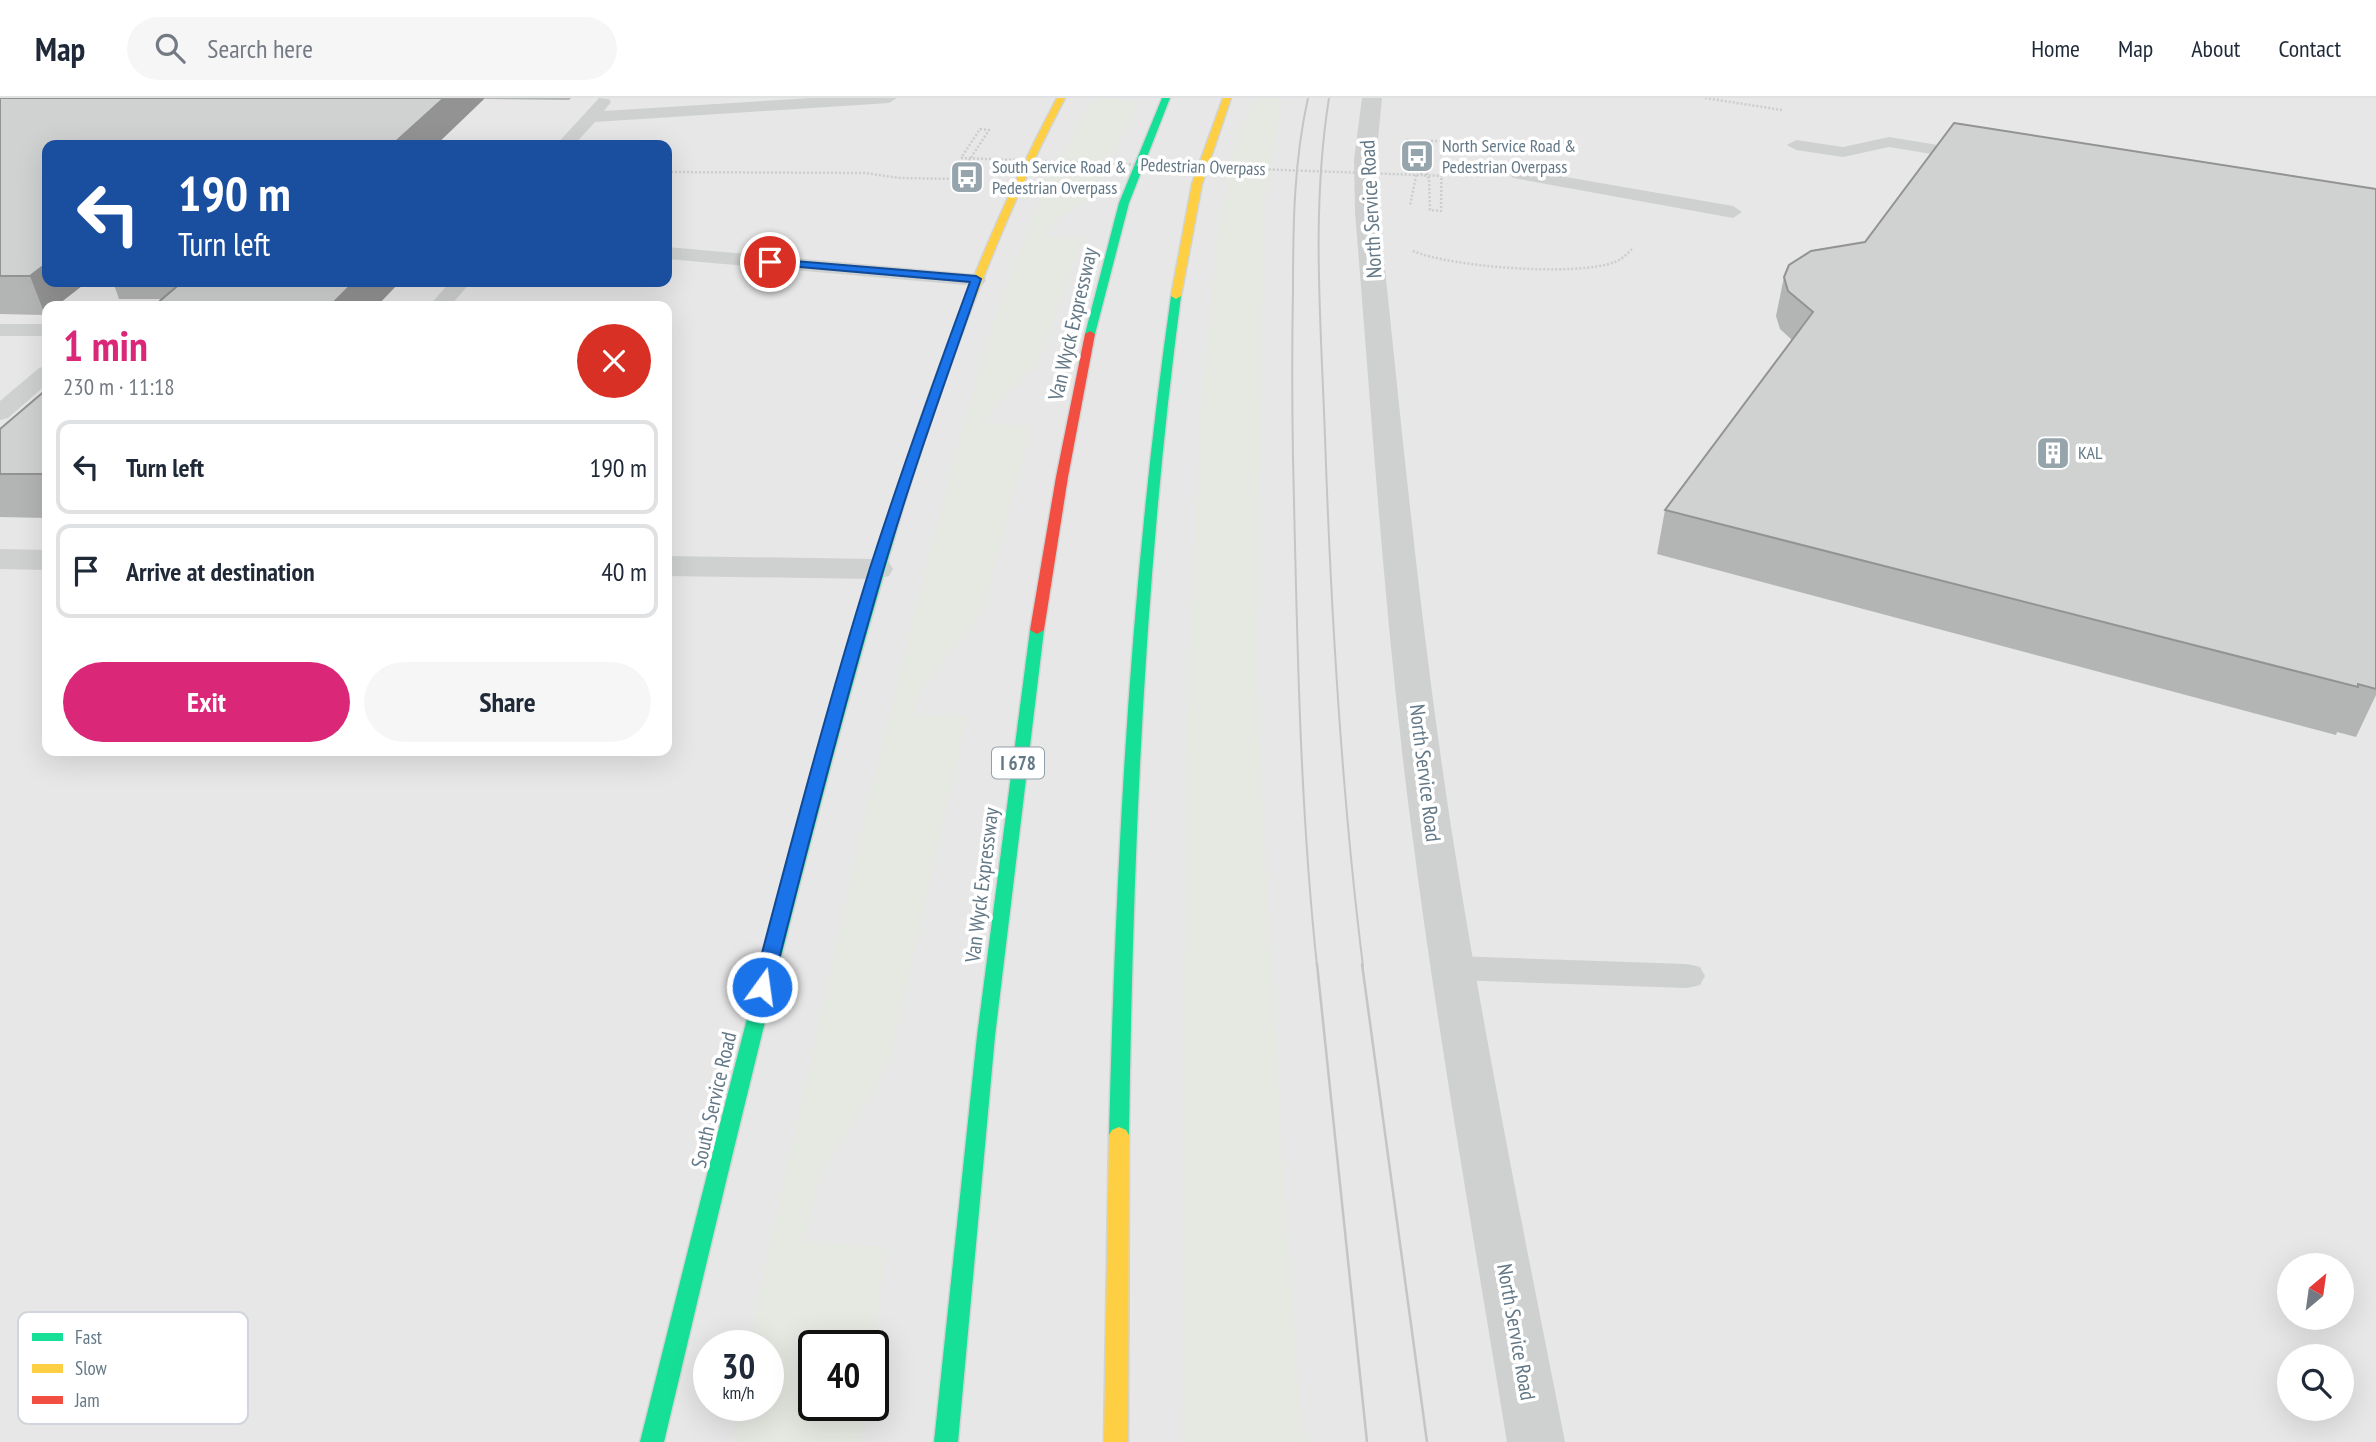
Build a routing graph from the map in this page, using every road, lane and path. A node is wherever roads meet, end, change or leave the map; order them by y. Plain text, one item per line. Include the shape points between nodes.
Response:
1 (607, 98) edge
2 (889, 98) edge
3 (1061, 98) edge
4 (1166, 98) edge
5 (1227, 98) edge
6 (1371, 98) edge
7 (1705, 98) edge
8 (1782, 110) dead end
9 (590, 117) junction
10 (569, 140) edge
11 (1797, 145) dead end
12 (970, 159) edge
13 (970, 159) edge
14 (970, 159) edge
15 (970, 159) edge
16 (1999, 160) edge
17 (672, 172) edge
18 (1519, 174) dead end
19 (1427, 175) junction
20 (1445, 176) dead end
21 (1410, 206) dead end
22 (1733, 212) dead end
23 (1409, 247) dead end
24 (1632, 249) dead end
25 (672, 253) edge
26 (976, 279) junction
27 (456, 287) edge
28 (444, 301) edge
29 (42, 330) edge
30 (2, 331) edge
31 (42, 377) edge
32 (0, 412) edge
33 (0, 559) edge
34 (42, 560) edge
35 (672, 566) edge
36 (877, 569) junction
37 (1452, 968) junction
38 (1687, 976) dead end
39 (652, 1442) edge
40 (946, 1442) edge
41 (1116, 1442) edge
42 (1536, 1442) edge

1 - 9 lane
2 - 9 lane
3 - 26 main road, South Service Road via 1018,178
4 - 40 main road, Van Wyck Expressway / I 678 via 1136,165 1110,250 1046,567 983,1057
5 - 41 main road via 1204,159 1185,243 1147,539 1126,887
6 - 37 street, North Service Road via 1365,160 1367,212 1403,598
7 - 8 path
9 - 10 lane
11 - 16 lane via 1843,152 1889,142
12 - 17 path, Pedestrian Overpass, bridge via 957,179 864,173
13 - 14 path, Pedestrian Overpass, bridge via 989,130 979,130 961,159
15 - 19 path, Pedestrian Overpass, bridge
18 - 22 lane
19 - 20 path, Pedestrian Overpass, bridge
19 - 21 path via 1429,141 1442,141 1441,211 1430,210 1429,178 1417,171
23 - 24 path via 1419,256 1460,265 1524,266 1602,265
25 - 26 lane
26 - 36 main road, South Service Road
27 - 28 lane
29 - 30 lane
31 - 32 lane
33 - 34 street
35 - 36 street
36 - 39 main road, South Service Road via 769,961
37 - 38 lane
37 - 42 street, North Service Road

